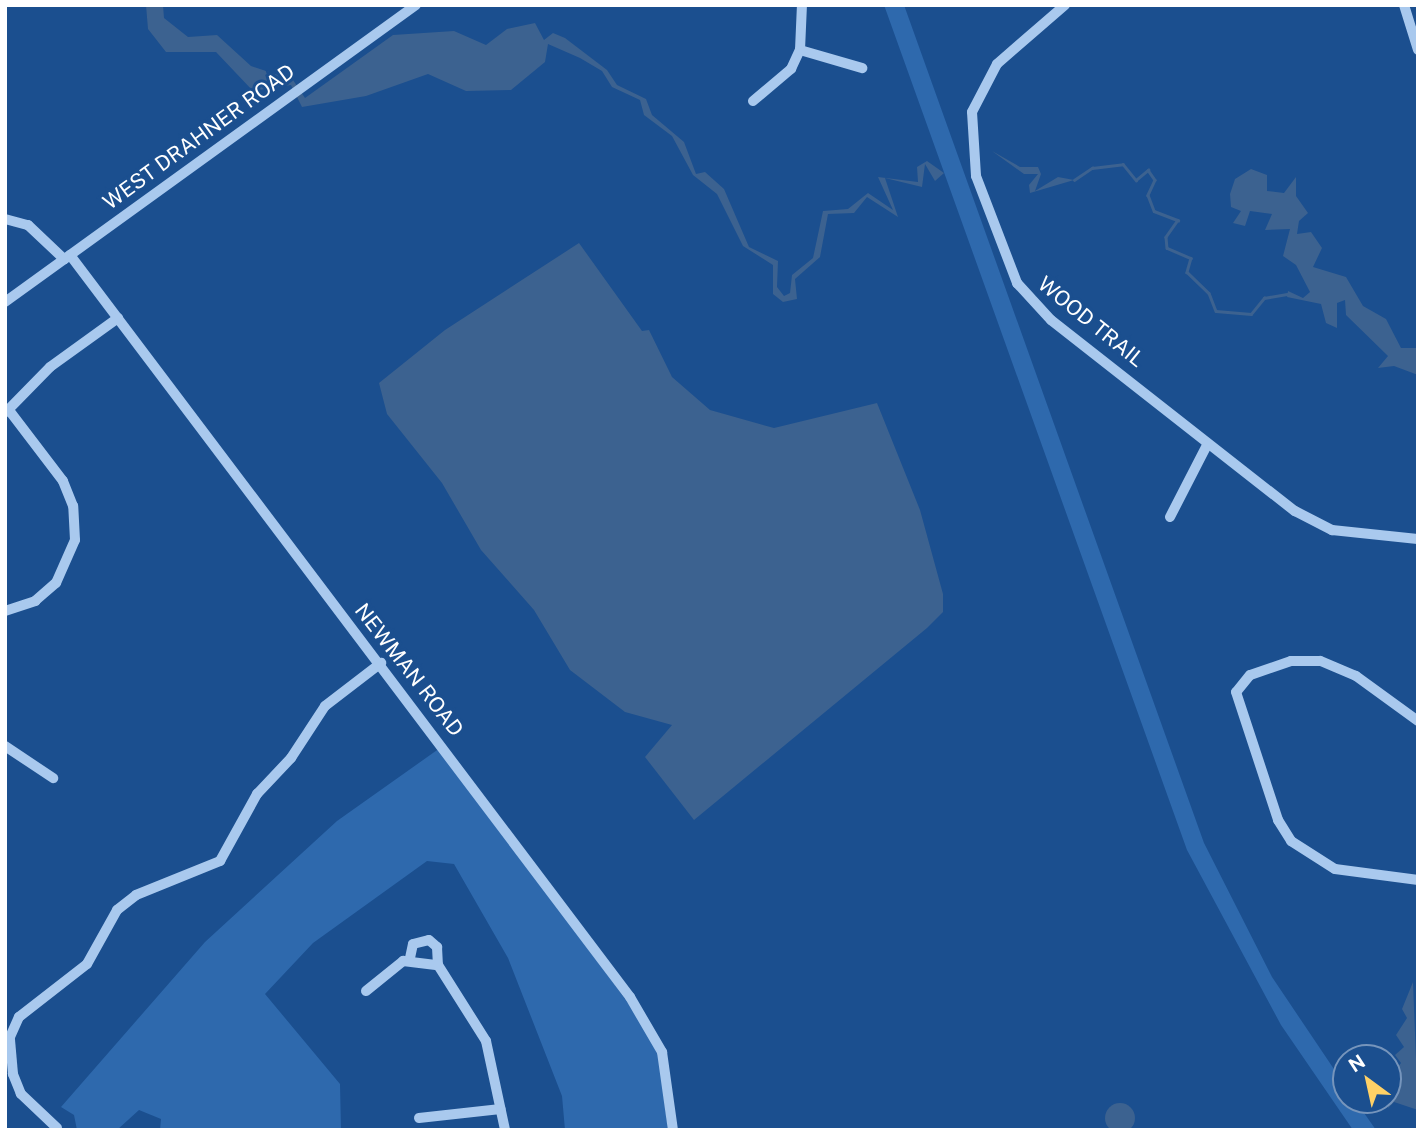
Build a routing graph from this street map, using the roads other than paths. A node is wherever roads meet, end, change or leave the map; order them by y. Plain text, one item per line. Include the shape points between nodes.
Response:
1 (416, 5) edge
2 (802, 5) edge
3 (1065, 5) edge
4 (1404, 5) edge
5 (800, 50) junction
6 (1418, 50) edge
7 (862, 68) dead end
8 (753, 101) dead end
9 (5, 219) edge
10 (67, 257) junction
11 (5, 302) edge
12 (118, 318) junction
13 (7, 411) edge
14 (1207, 444) junction
15 (1170, 517) dead end
16 (1418, 539) edge
17 (5, 611) edge
18 (381, 663) junction
19 (1418, 721) edge
20 (5, 746) edge
21 (53, 778) dead end
22 (1418, 880) edge
23 (410, 958) junction
24 (438, 965) junction
25 (366, 991) dead end
26 (501, 1109) junction
27 (419, 1118) dead end
28 (57, 1128) dead end
29 (505, 1130) edge
30 (673, 1130) edge

1 - 10 street, WEST DRAHNER ROAD
2 - 5 street
3 - 14 street, WOOD TRAIL via 997,64 982,87 969,142 976,176 1023,293
4 - 6 street
5 - 7 street
5 - 8 street via 779,85
9 - 10 street, NEWMAN ROAD via 28,225
10 - 11 street, WEST DRAHNER ROAD
10 - 12 street, NEWMAN ROAD
12 - 13 street via 50,367
12 - 18 street, NEWMAN ROAD
13 - 17 street via 63,481 73,506 75,540 55,583 35,601
14 - 15 street
14 - 16 street, WOOD TRAIL via 1315,522 1346,532 1394,532
18 - 28 street via 325,706 291,758 257,794 220,862 136,895 117,911 87,964 19,1017 10,1037 13,1074 21,1094
18 - 30 street, NEWMAN ROAD via 649,1025 662,1052
19 - 22 street via 1356,676 1320,661 1291,662 1250,675 1237,692 1278,820 1291,841 1335,869
20 - 21 street
23 - 24 street
23 - 24 street via 413,944 429,940 437,947
23 - 25 street
24 - 26 street via 486,1041
26 - 27 street
26 - 29 street

